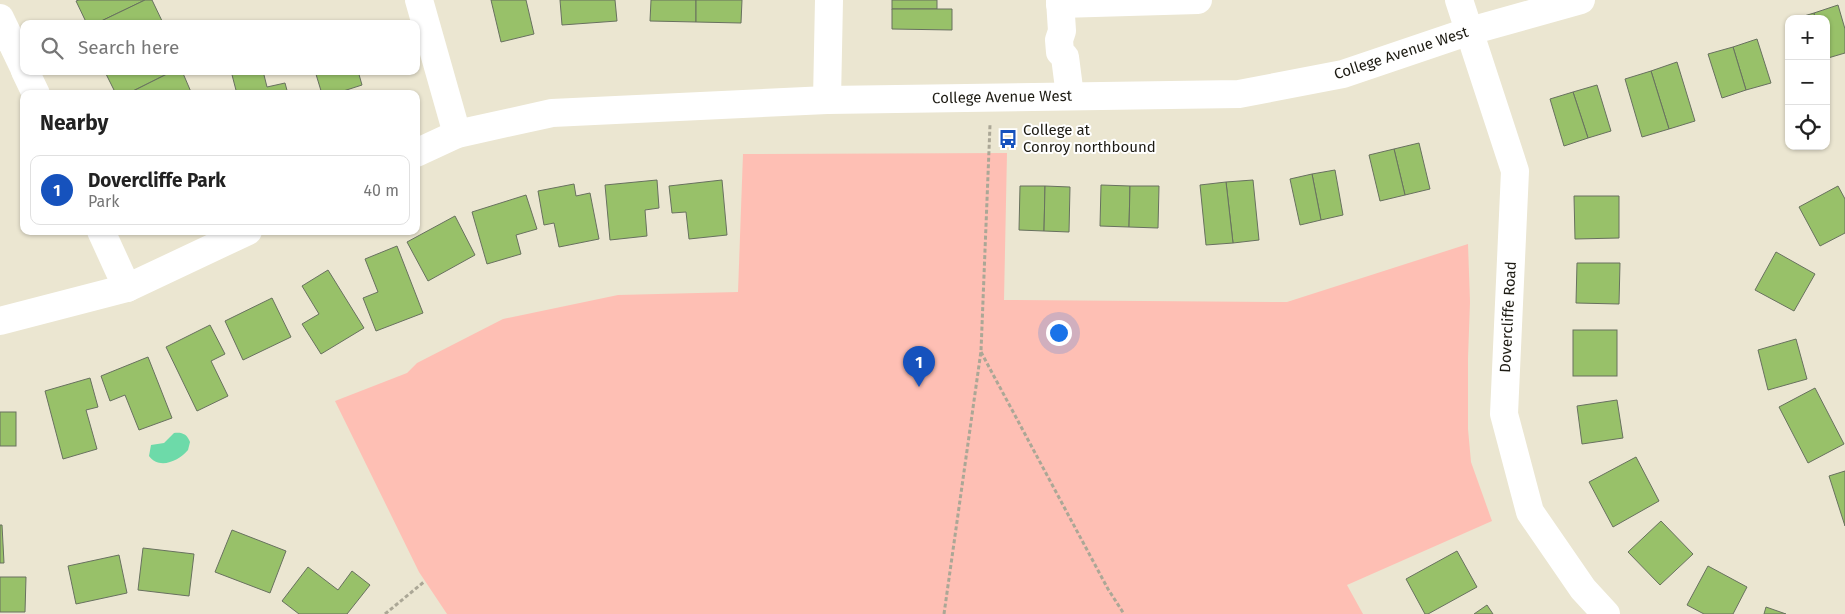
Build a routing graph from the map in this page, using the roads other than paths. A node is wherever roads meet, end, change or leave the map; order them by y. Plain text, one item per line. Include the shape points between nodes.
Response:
1 (419, 0) edge
2 (829, 0) edge
3 (1198, 0) edge
4 (1459, 0) edge
5 (1581, 0) edge
6 (1060, 2) edge
7 (0, 18) edge
8 (1470, 31) junction
9 (20, 61) edge
10 (26, 75) edge
11 (34, 90) edge
12 (1070, 96) junction
13 (827, 100) junction
14 (457, 134) junction
15 (420, 151) edge
16 (103, 235) edge
17 (240, 235) edge
18 (127, 288) junction
19 (0, 321) edge
20 (1606, 614) edge

1 - 14 street
2 - 13 street
3 - 6 street
4 - 8 street, Dovercliffe Road
5 - 8 street, College Avenue West
6 - 12 street
7 - 9 street
8 - 12 street, College Avenue West via 1343,74 1239,94
8 - 20 street, Dovercliffe Road via 1515,171 1504,414 1530,512 1583,589
10 - 11 street
12 - 13 street, College Avenue West
13 - 14 street, College Avenue West via 552,113
14 - 15 street, College Avenue West
16 - 18 street
17 - 18 street
18 - 19 street

